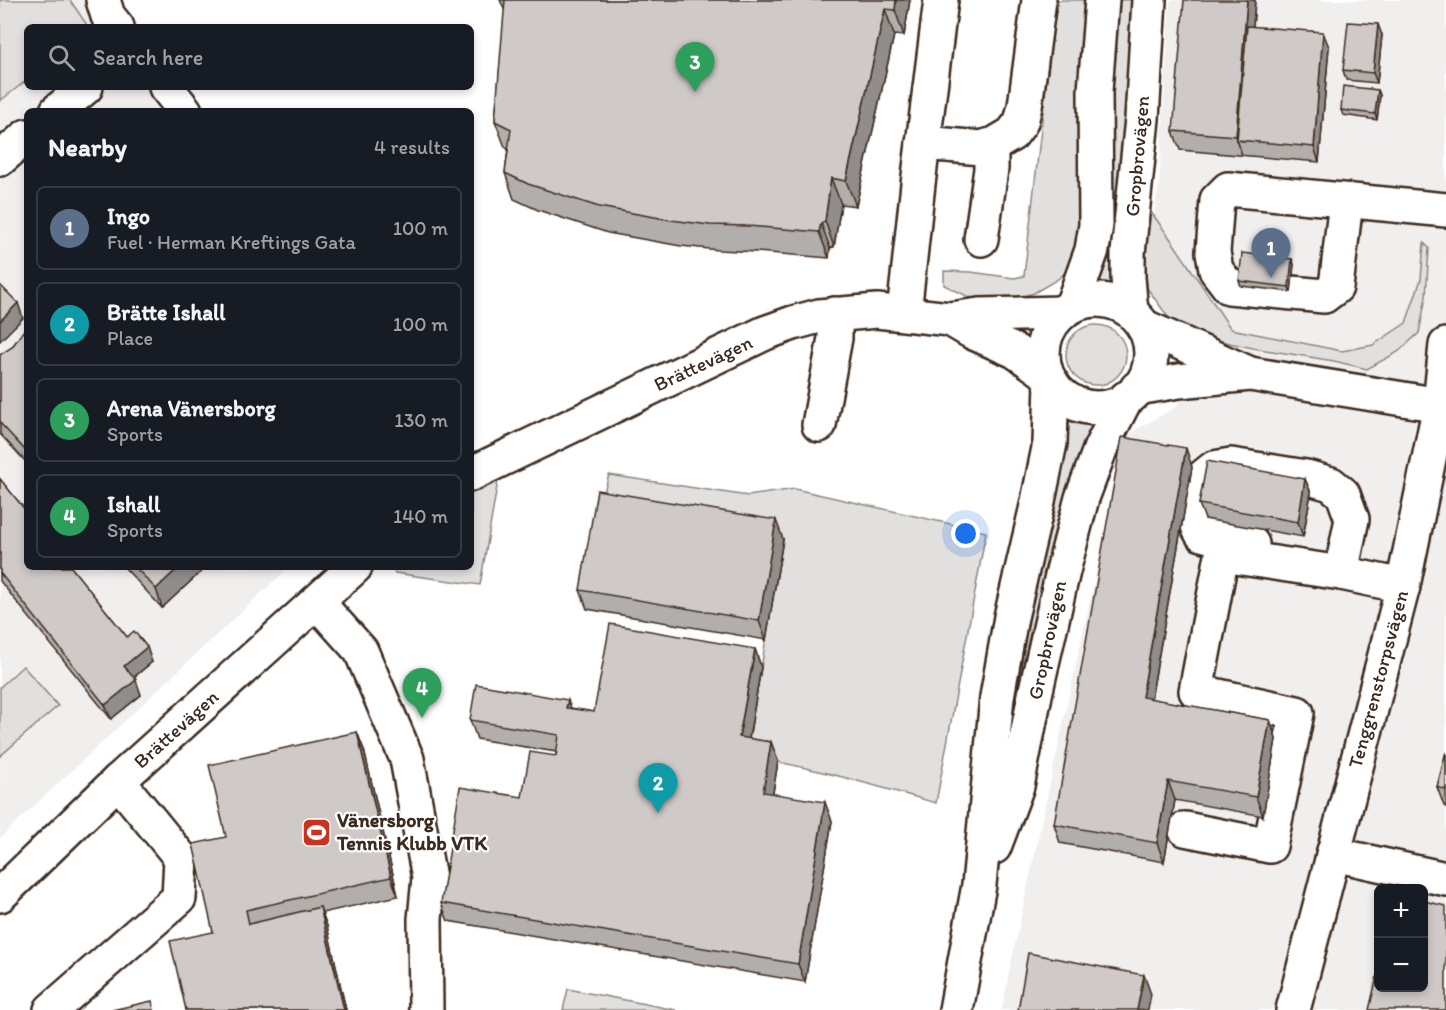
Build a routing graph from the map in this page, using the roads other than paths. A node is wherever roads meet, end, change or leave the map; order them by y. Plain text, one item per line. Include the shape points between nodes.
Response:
1 (103, 0) edge
2 (942, 0) edge
3 (1040, 0) edge
4 (1102, 0) edge
5 (1149, 0) edge
6 (115, 24) edge
7 (82, 90) edge
8 (168, 90) edge
9 (61, 108) edge
10 (183, 108) edge
11 (24, 139) edge
12 (923, 142) junction
13 (987, 146) junction
14 (0, 159) edge
15 (1346, 201) junction
16 (1446, 210) edge
17 (981, 239) dead end
18 (1067, 309) junction
19 (904, 313) junction
20 (835, 314) junction
21 (951, 319) junction
22 (1137, 319) junction
23 (1446, 345) edge
24 (1250, 374) junction
25 (1049, 378) junction
26 (1132, 393) junction
27 (1443, 405) edge
28 (819, 425) dead end
29 (474, 473) edge
30 (1342, 566) junction
31 (352, 570) edge
32 (1403, 586) junction
33 (317, 602) junction
34 (118, 782) junction
35 (1185, 829) dead end
36 (1333, 854) junction
37 (1446, 879) edge
38 (979, 885) junction
39 (0, 895) edge
40 (51, 1010) edge
41 (426, 1010) edge
42 (956, 1010) edge
43 (1293, 1010) edge

1 - 6 street
2 - 12 street
3 - 13 street via 1021,122 1012,134
4 - 18 street, Gropbrovägen via 1095,91 1096,225 1092,250
5 - 22 street, Gropbrovägen via 1128,253 1128,278
7 - 9 street
8 - 10 street
11 - 14 street
12 - 13 street
12 - 19 street
13 - 17 street via 991,169
15 - 15 street via 1228,189 1217,200 1213,252 1216,270 1229,287 1324,296 1336,287
15 - 16 street
18 - 21 street, Brättevägen
18 - 22 street via 1092,300 1106,301 1119,305
18 - 25 street via 1052,323 1046,336 1044,366
19 - 20 street, Brättevägen
19 - 21 street, Brättevägen
20 - 28 street via 835,338
20 - 29 street, Brättevägen via 765,333
21 - 25 street, Brättevägen via 1015,351
22 - 24 street
22 - 26 street via 1149,342 1150,358 1146,374
23 - 27 street, Tenggrenstorpsvägen
24 - 26 street via 1179,381
24 - 27 street
25 - 26 street via 1072,402 1094,407 1116,404
25 - 38 street, Gropbrovägen via 1050,442 997,697
26 - 38 street, Gropbrovägen via 1101,447 1082,498 1017,786
27 - 32 street, Tenggrenstorpsvägen
30 - 30 street via 1352,519 1343,494 1331,484 1231,465 1214,468 1204,476 1196,518 1202,534
30 - 32 street
30 - 35 street via 1222,555 1196,691 1297,713 1270,846
31 - 33 street, Brättevägen
32 - 36 street, Tenggrenstorpsvägen
33 - 34 street, Brättevägen
33 - 41 street via 361,651 407,759 429,878 425,919
34 - 39 street, Brättevägen
34 - 40 street via 181,858 179,898
36 - 37 street
36 - 43 street, Tenggrenstorpsvägen
38 - 42 street, Gropbrovägen

